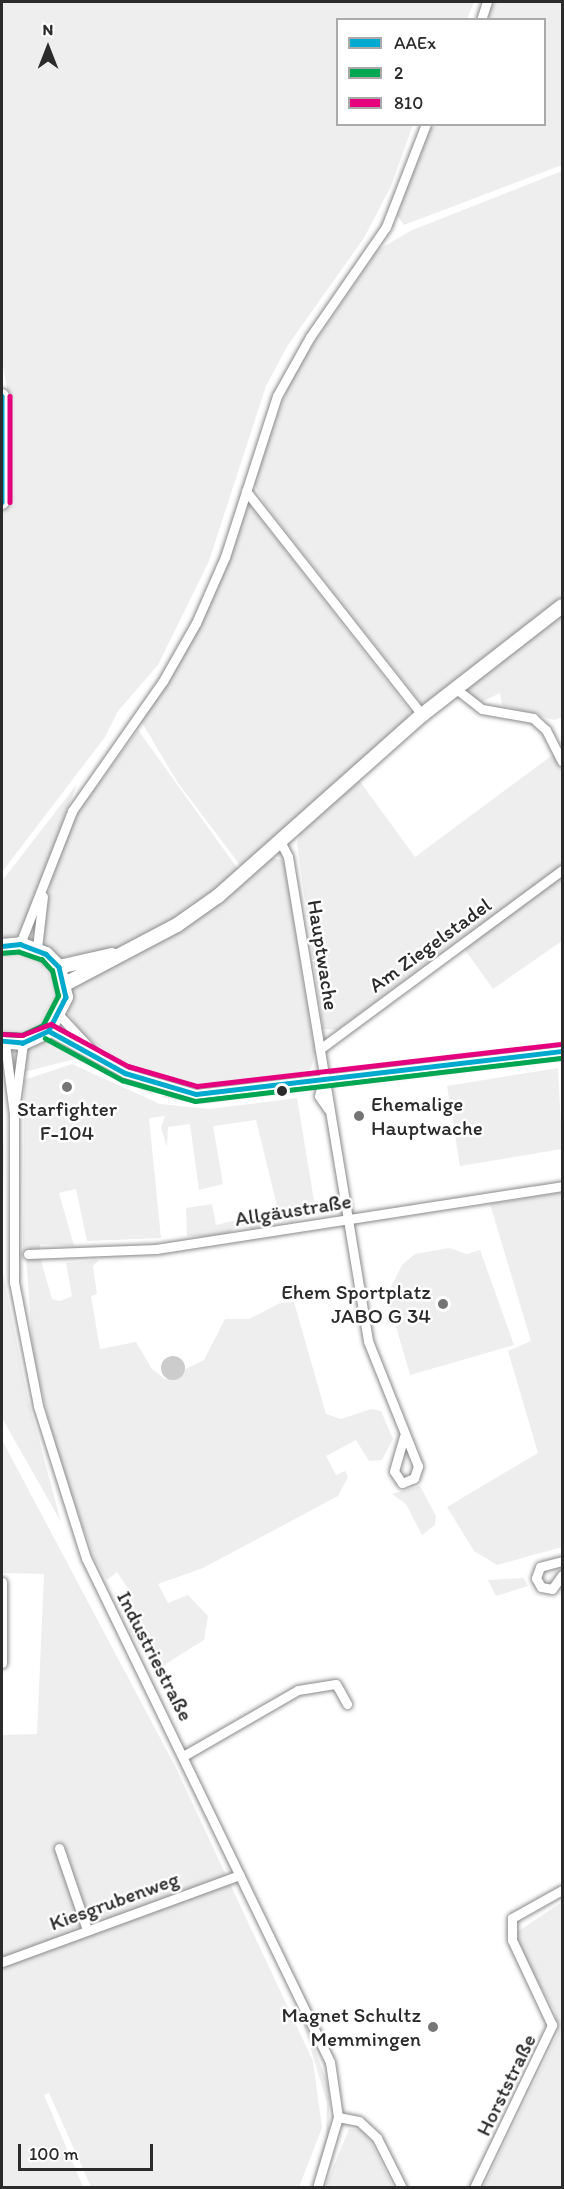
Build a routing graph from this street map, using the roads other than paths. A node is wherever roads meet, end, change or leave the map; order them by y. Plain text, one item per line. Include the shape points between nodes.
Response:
1 (487, 2) edge
2 (482, 18) edge
3 (425, 126) edge
4 (2, 396) edge
5 (246, 491) junction
6 (2, 502) edge
7 (562, 606) edge
8 (455, 688) junction
9 (422, 715) junction
10 (562, 761) edge
11 (279, 839) junction
12 (562, 870) edge
13 (43, 891) junction
14 (20, 944) junction
15 (2, 946) edge
16 (37, 948) junction
17 (120, 953) junction
18 (59, 967) junction
19 (65, 984) junction
20 (60, 1016) junction
21 (49, 1031) junction
22 (3, 1042) edge
23 (24, 1043) junction
24 (320, 1048) junction
25 (562, 1051) edge
26 (99, 1058) junction
27 (323, 1080) junction
28 (14, 1114) junction
29 (562, 1185) edge
30 (347, 1220) junction
31 (28, 1254) dead end
32 (2, 1256) edge
33 (13, 1256) junction
34 (404, 1436) dead end
35 (562, 1561) edge
36 (562, 1575) edge
37 (2, 1582) edge
38 (2, 1663) edge
39 (347, 1704) dead end
40 (185, 1755) junction
41 (59, 1848) dead end
42 (240, 1875) junction
43 (562, 1890) edge
44 (87, 1930) junction
45 (2, 1962) edge
46 (338, 2117) junction
47 (317, 2187) edge
48 (402, 2187) edge
49 (474, 2187) edge

1 - 2 street
3 - 5 street via 381,237 285,379
4 - 6 street
5 - 9 street
5 - 13 street via 196,623 163,681 80,796
7 - 8 street
8 - 9 street
8 - 10 street via 482,709 533,718
9 - 11 street
11 - 17 street via 194,914
11 - 24 street, Hauptwache via 288,857
12 - 24 street, Am Ziegelstadel
13 - 14 street
13 - 16 street
14 - 15 street
14 - 16 street
16 - 18 street
17 - 18 street
17 - 19 street
18 - 19 street
19 - 20 street
20 - 21 street
20 - 26 street
21 - 23 street
21 - 26 street
22 - 23 street
22 - 28 street, Industriestraße
23 - 28 street, Industriestraße
24 - 27 street, Hauptwache
25 - 27 street
26 - 27 street via 152,1084 196,1094
27 - 30 street, Hauptwache via 330,1094 328,1109
28 - 33 street, Industriestraße
29 - 30 street, Allgäustraße
30 - 31 street, Allgäustraße via 156,1249
30 - 34 street, Hauptwache via 368,1341
32 - 33 street
33 - 40 street, Industriestraße via 30,1368 66,1501 86,1558
35 - 36 street via 540,1568 536,1578 541,1587 552,1588
37 - 38 street
39 - 40 street via 336,1684 298,1690
40 - 42 street, Industriestraße
41 - 44 street
42 - 44 street, Kiesgrubenweg
42 - 46 street, Industriestraße via 324,2047 334,2075
43 - 49 street, Horststraße via 512,1918 512,1940 552,2025
44 - 45 street, Kiesgrubenweg
46 - 47 street, Industriestraße
46 - 48 street via 359,2121 377,2138

